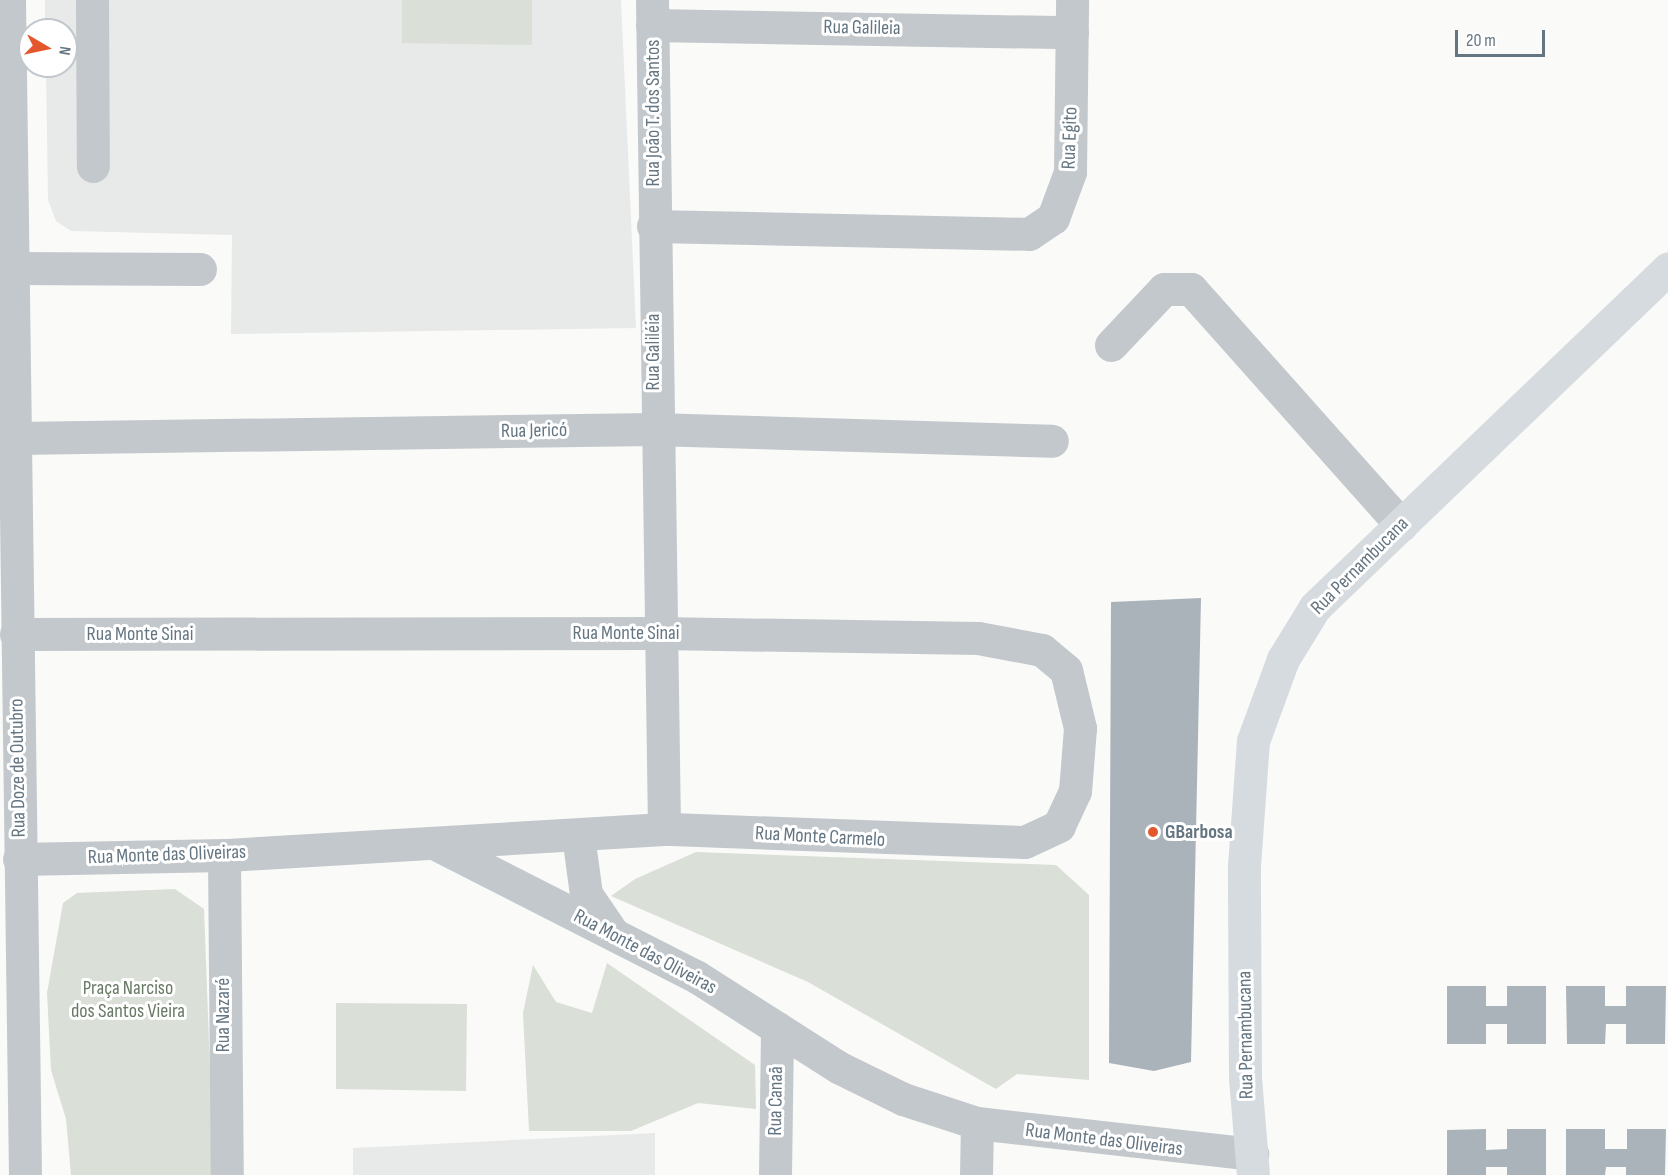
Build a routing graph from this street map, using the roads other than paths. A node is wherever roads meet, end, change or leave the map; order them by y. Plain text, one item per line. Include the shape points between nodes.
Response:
1 (9, 0) edge
2 (92, 0) edge
3 (652, 12) edge
4 (1072, 16) edge
5 (5, 107) edge
6 (93, 166) dead end
7 (653, 225) junction
8 (6, 227) edge
9 (1668, 268) edge
10 (200, 269) dead end
11 (8, 284) edge
12 (1111, 345) dead end
13 (654, 429) junction
14 (15, 438) junction
15 (1052, 441) dead end
16 (1401, 525) junction
17 (658, 633) junction
18 (16, 634) junction
19 (1059, 826) joint
20 (664, 829) junction
21 (578, 836) junction
22 (434, 843) junction
23 (224, 855) junction
24 (19, 859) junction
25 (643, 949) junction
26 (10, 1004) edge
27 (777, 1028) junction
28 (977, 1123) junction
29 (1252, 1164) edge
30 (25, 1175) edge
31 (227, 1175) edge
32 (775, 1175) edge
33 (976, 1175) edge

1 - 5 street, Rua Doze de Outubro
2 - 6 street
3 - 4 street, Rua Galileia
3 - 7 street, Rua João T. dos Santos
4 - 7 street, Rua Egito via 1070,172 1053,218 1029,234
5 - 8 street, Rua Doze de Outubro
7 - 13 street, Rua Galiléia
8 - 11 street, Rua Doze de Outubro
9 - 16 main road, Rua Pernambucana
10 - 11 street
11 - 14 street, Rua Doze de Outubro
12 - 16 street via 1164,289 1191,289
13 - 14 street, Rua Jericó
13 - 15 street, Rua Jericó
13 - 17 street, Rua Galiléia
14 - 18 street, Rua Doze de Outubro
16 - 29 main road, Rua Pernambucana via 1315,607 1282,659 1252,741 1244,866 1245,1078
17 - 18 street, Rua Monte Sinai
17 - 19 street, Rua Monte Sinai via 978,638 1042,650 1066,670 1080,728 1075,790
17 - 20 street, Rua Galiléia
18 - 24 street, Rua Doze de Outubro
19 - 20 street, Rua Monte Carmelo via 1024,842 988,845
20 - 21 street, Rua Monte Carmelo
21 - 22 street, Rua Monte Carmelo
21 - 25 street via 586,894 596,912 611,931
22 - 23 street, Rua Monte das Oliveiras
22 - 25 street, Rua Monte das Oliveiras
23 - 24 street, Rua Monte das Oliveiras
23 - 31 street, Rua Nazaré
24 - 26 street, Rua Doze de Outubro
25 - 27 street, Rua Monte das Oliveiras
26 - 30 street, Rua Doze de Outubro
27 - 28 street, Rua Monte das Oliveiras via 903,1099
27 - 32 street, Rua Canaã
28 - 29 street, Rua Monte das Oliveiras
28 - 33 street

